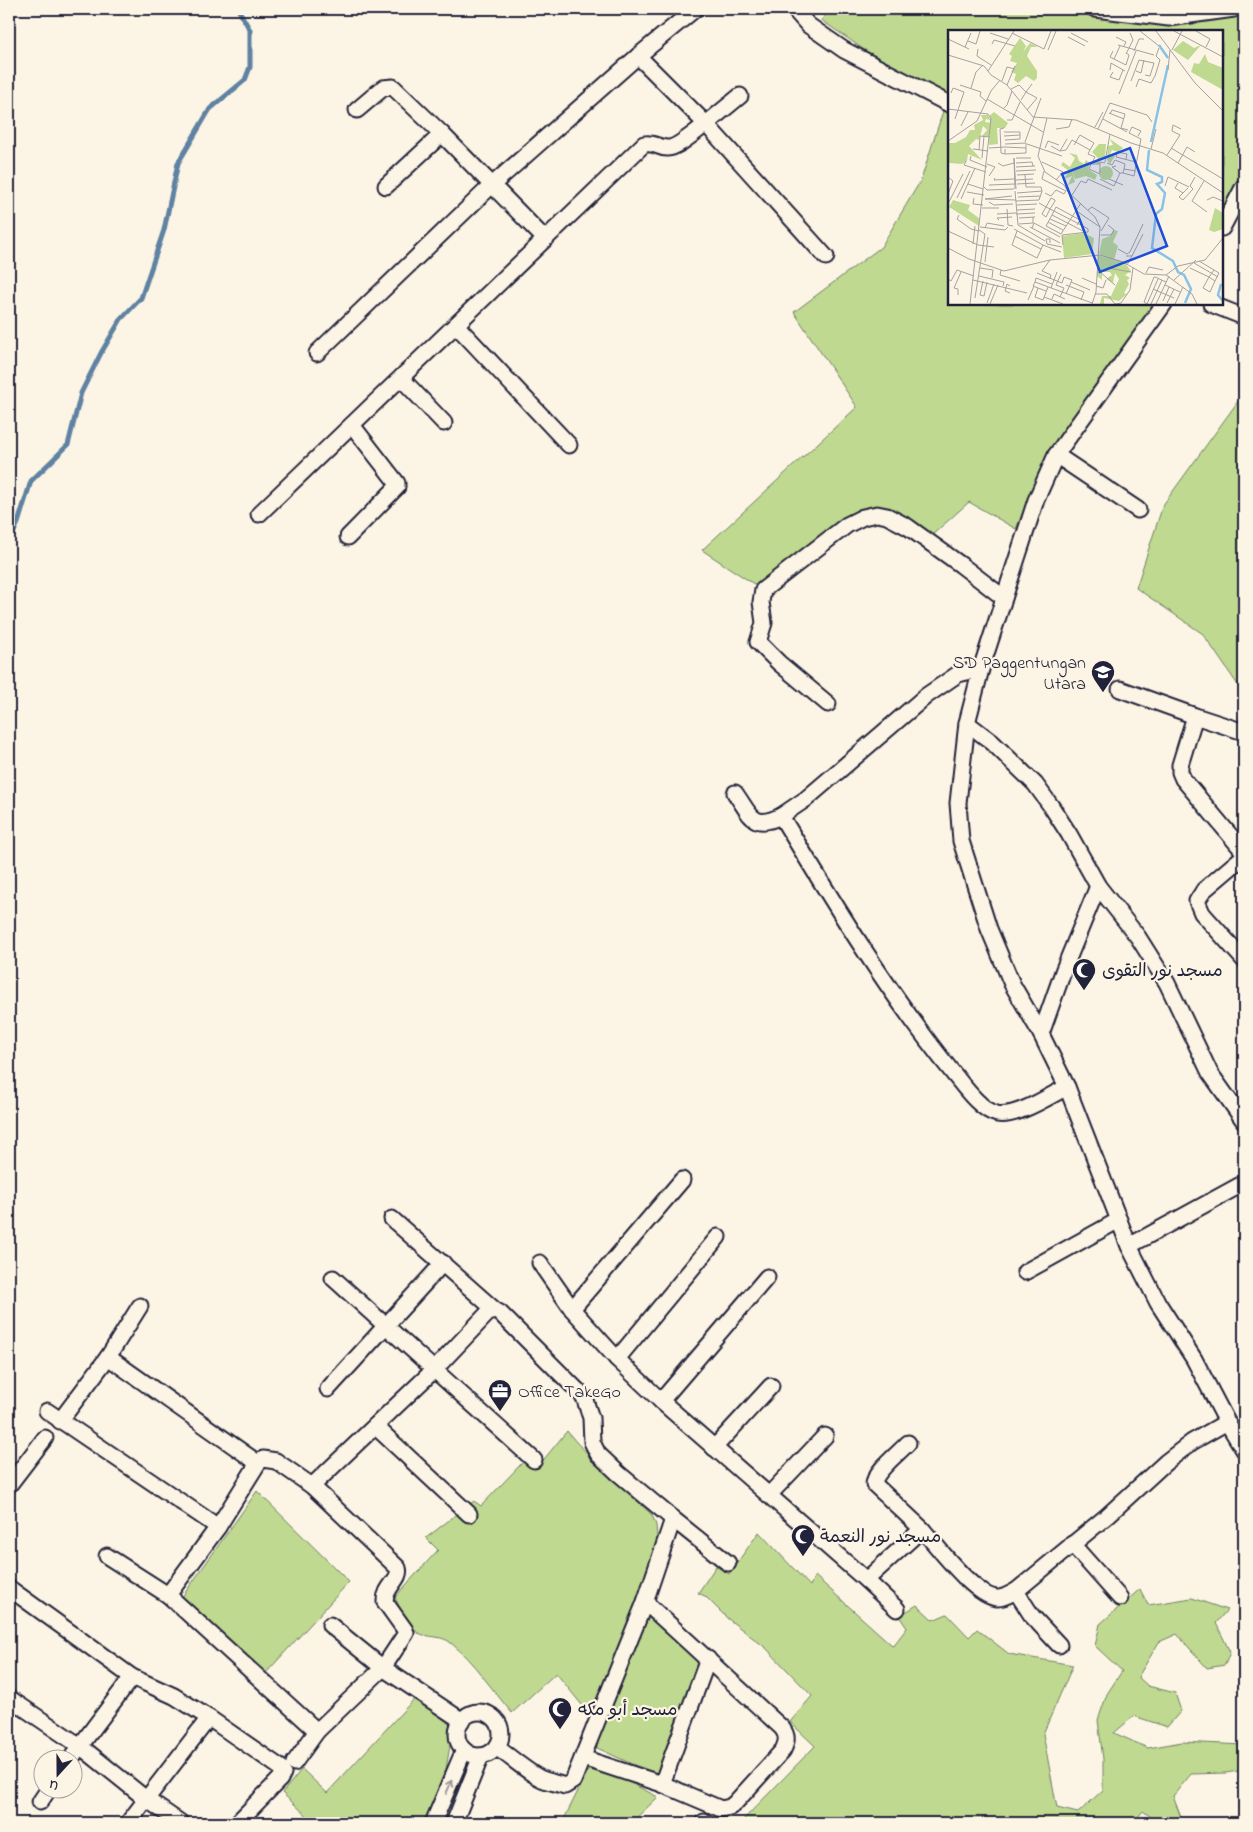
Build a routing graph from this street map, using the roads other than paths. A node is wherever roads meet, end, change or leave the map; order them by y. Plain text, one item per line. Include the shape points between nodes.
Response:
1 (695, 9) edge
2 (794, 9) edge
3 (1095, 9) edge
4 (1234, 9) edge
5 (638, 56) junction
6 (740, 96) dead end
7 (948, 103) edge
8 (357, 110) dead end
9 (706, 124) junction
10 (442, 134) junction
11 (492, 185) junction
12 (386, 186) dead end
13 (1244, 186) edge
14 (1223, 226) edge
15 (545, 239) junction
16 (826, 258) dead end
17 (1163, 305) edge
18 (1214, 305) edge
19 (1244, 317) edge
20 (456, 326) junction
21 (317, 353) dead end
22 (401, 378) junction
23 (444, 423) dead end
24 (352, 425) junction
25 (569, 445) dead end
26 (1056, 455) junction
27 (1138, 510) dead end
28 (259, 514) dead end
29 (348, 537) dead end
30 (1004, 598) junction
31 (981, 669) junction
32 (1120, 690) dead end
33 (828, 704) dead end
34 (1195, 716) junction
35 (967, 723) junction
36 (1241, 733) edge
37 (735, 793) dead end
38 (782, 816) junction
39 (1244, 852) edge
40 (1244, 856) edge
41 (1098, 886) junction
42 (1244, 960) edge
43 (1041, 1034) junction
44 (1067, 1087) junction
45 (1244, 1121) edge
46 (682, 1180) dead end
47 (1244, 1183) edge
48 (392, 1220) dead end
49 (1119, 1220) junction
50 (718, 1237) dead end
51 (1129, 1246) junction
52 (443, 1263) junction
53 (540, 1263) dead end
54 (1025, 1272) dead end
55 (767, 1277) dead end
56 (333, 1278) dead end
57 (140, 1306) dead end
58 (572, 1309) junction
59 (496, 1311) junction
60 (388, 1326) junction
61 (108, 1357) junction
62 (617, 1359) junction
63 (436, 1369) junction
64 (771, 1386) dead end
65 (328, 1389) dead end
66 (661, 1401) junction
67 (47, 1411) dead end
68 (60, 1421) junction
69 (1227, 1422) junction
70 (375, 1426) junction
71 (825, 1436) dead end
72 (45, 1438) dead end
73 (908, 1443) dead end
74 (714, 1448) junction
75 (1244, 1450) edge
76 (534, 1460) dead end
77 (258, 1463) junction
78 (9, 1485) edge
79 (312, 1486) junction
80 (769, 1495) junction
81 (469, 1514) dead end
82 (673, 1519) junction
83 (218, 1528) junction
84 (922, 1529) junction
85 (1072, 1544) junction
86 (107, 1556) dead end
87 (728, 1563) dead end
88 (866, 1580) junction
89 (9, 1588) edge
90 (1016, 1591) junction
91 (168, 1595) junction
92 (1120, 1598) dead end
93 (645, 1602) junction
94 (897, 1609) dead end
95 (330, 1624) dead end
96 (1059, 1646) dead end
97 (708, 1659) junction
98 (383, 1668) junction
99 (132, 1677) junction
100 (9, 1698) edge
101 (209, 1718) junction
102 (461, 1720) junction
103 (317, 1731) junction
104 (498, 1745) junction
105 (80, 1746) junction
106 (77, 1750) edge
107 (464, 1750) junction
108 (481, 1756) junction
109 (583, 1758) junction
110 (294, 1763) dead end
111 (662, 1784) junction
112 (146, 1798) junction
113 (243, 1822) edge
114 (128, 1823) edge
115 (181, 1823) edge
116 (433, 1823) edge
117 (454, 1823) edge

1 - 5 street
2 - 7 street via 808,25 844,50
3 - 4 street via 1169,18
5 - 9 street
5 - 11 street
6 - 9 street
8 - 10 street via 383,88 393,87
9 - 15 street via 671,149 644,144
9 - 16 street
10 - 11 street
10 - 12 street
11 - 15 street
11 - 21 street
13 - 14 street
15 - 20 street
17 - 26 street
18 - 19 street
20 - 22 street
20 - 25 street
22 - 23 street
22 - 24 street
24 - 28 street
24 - 29 street via 397,487
26 - 27 street
26 - 30 street via 1036,500
30 - 31 street
30 - 33 street via 908,527 887,516 867,515 847,525 763,590 761,596 764,623 758,642
31 - 35 street
31 - 38 street via 958,674 926,696
32 - 34 street
34 - 36 street
34 - 39 street via 1180,772
35 - 41 street via 992,742 1035,784 1069,834
35 - 43 street via 958,803 961,841 989,929 1012,984
37 - 38 street via 755,820 761,823
38 - 44 street via 908,1015 968,1092 985,1108 998,1114 1016,1112
40 - 42 street via 1204,890 1197,901 1202,913
41 - 43 street
41 - 45 street via 1156,964 1210,1073
43 - 44 street
44 - 49 street
46 - 58 street
47 - 51 street
48 - 52 street
49 - 51 street
49 - 54 street
50 - 62 street
51 - 69 street
52 - 59 street
52 - 60 street
53 - 58 street
55 - 66 street
56 - 60 street
57 - 61 street
58 - 62 street
59 - 63 street via 488,1313
59 - 82 street via 584,1397 592,1442 598,1454
60 - 63 street
60 - 65 street
61 - 68 street
61 - 77 street
62 - 66 street
63 - 70 street
63 - 76 street
64 - 74 street
66 - 74 street
67 - 68 street
68 - 83 street
69 - 75 street
69 - 85 street via 1166,1462
70 - 79 street
70 - 81 street
71 - 80 street
72 - 78 street
73 - 84 street via 877,1474 874,1484
74 - 80 street
77 - 79 street via 263,1459 273,1459
77 - 83 street
79 - 98 street via 399,1570 384,1600 406,1633
80 - 88 street
82 - 87 street
82 - 93 street
83 - 91 street
84 - 88 street
84 - 90 street via 981,1592 1003,1598
85 - 90 street
85 - 92 street
86 - 91 street
88 - 94 street
89 - 99 street
90 - 96 street via 1032,1616
91 - 103 street
93 - 97 street
93 - 109 street
95 - 98 street
97 - 111 street
97 - 111 street via 782,1728 787,1742 730,1807 721,1809
98 - 102 street
98 - 103 street
99 - 101 street via 174,1696
99 - 105 street
100 - 105 street
101 - 112 street
101 - 113 street via 282,1768 280,1779
102 - 104 street via 477,1711 489,1714 500,1727
102 - 107 street via 456,1732
103 - 110 street
104 - 108 street
104 - 109 street via 496,1748 542,1779 564,1786 573,1782
105 - 106 street
105 - 112 street
107 - 108 street
116 -> 107 street
108 - 117 street
109 - 111 street
112 - 114 street
112 - 115 street

